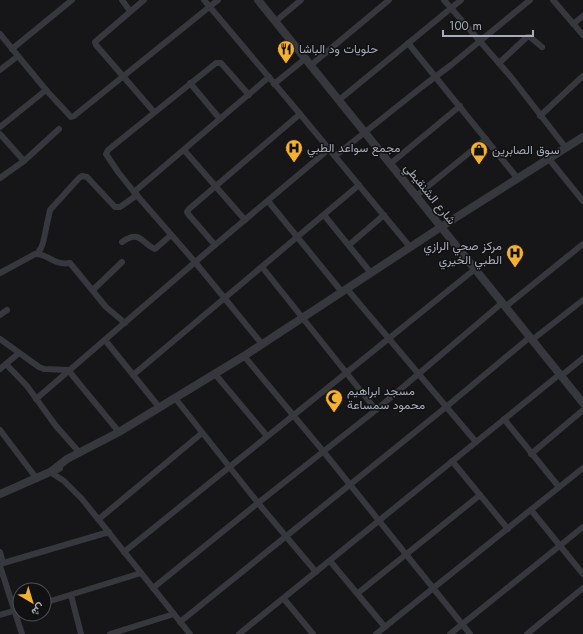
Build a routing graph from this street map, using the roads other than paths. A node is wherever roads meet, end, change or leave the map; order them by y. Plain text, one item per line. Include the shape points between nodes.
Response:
1 (72, 0) edge
2 (122, 0) edge
3 (144, 0) edge
4 (204, 0) edge
5 (218, 0) edge
6 (258, 0) edge
7 (301, 0) edge
8 (389, 0) edge
9 (444, 0) edge
10 (461, 0) edge
11 (530, 0) edge
12 (553, 0) edge
13 (209, 7) junction
14 (451, 8) junction
15 (130, 11) junction
16 (583, 16) edge
17 (276, 21) junction
18 (573, 24) junction
19 (0, 34) edge
20 (583, 35) edge
21 (480, 41) junction
22 (408, 43) junction
23 (542, 47) dead end
24 (12, 49) junction
25 (18, 56) junction
26 (306, 58) junction
27 (499, 63) junction
28 (311, 65) junction
29 (0, 70) edge
30 (436, 76) junction
31 (583, 76) edge
32 (124, 77) junction
33 (269, 77) junction
34 (190, 84) junction
35 (274, 84) junction
36 (46, 90) junction
37 (249, 95) junction
38 (340, 100) junction
39 (460, 106) junction
40 (154, 112) junction
41 (300, 114) junction
42 (540, 116) junction
43 (220, 119) junction
44 (0, 127) edge
45 (59, 129) dead end
46 (365, 132) junction
47 (0, 134) edge
48 (583, 138) edge
49 (486, 139) junction
50 (566, 148) junction
51 (329, 149) junction
52 (184, 150) junction
53 (335, 156) junction
54 (549, 159) junction
55 (24, 161) junction
56 (390, 164) junction
57 (0, 178) edge
58 (518, 179) junction
59 (216, 185) junction
60 (359, 185) junction
61 (135, 194) junction
62 (416, 196) junction
63 (268, 201) junction
64 (583, 201) edge
65 (324, 215) junction
66 (384, 215) junction
67 (244, 220) junction
68 (440, 227) junction
69 (171, 235) junction
70 (298, 237) junction
71 (122, 242) dead end
72 (583, 244) edge
73 (215, 245) junction
74 (349, 245) junction
75 (410, 247) junction
76 (36, 254) junction
77 (122, 262) dead end
78 (195, 262) junction
79 (262, 267) junction
80 (475, 269) junction
81 (0, 273) edge
82 (371, 273) junction
83 (93, 290) junction
84 (345, 290) junction
85 (225, 299) junction
86 (583, 300) edge
87 (503, 305) junction
88 (7, 310) dead end
89 (0, 315) edge
90 (303, 318) junction
91 (125, 323) junction
92 (531, 338) junction
93 (0, 339) edge
94 (389, 339) junction
95 (105, 340) junction
96 (262, 344) junction
97 (18, 353) junction
98 (244, 356) junction
99 (583, 358) edge
100 (6, 364) junction
101 (0, 368) edge
102 (68, 370) junction
103 (346, 372) junction
104 (133, 374) junction
105 (215, 374) junction
106 (418, 374) junction
107 (561, 375) junction
108 (175, 398) junction
109 (36, 399) junction
110 (583, 403) edge
111 (159, 407) junction
112 (446, 407) junction
113 (376, 410) junction
114 (583, 410) edge
115 (293, 414) junction
116 (504, 419) junction
117 (0, 430) edge
118 (119, 432) junction
119 (202, 432) junction
120 (267, 436) junction
121 (103, 440) junction
122 (476, 442) junction
123 (323, 451) junction
124 (79, 452) junction
125 (531, 454) junction
126 (452, 461) junction
127 (230, 467) junction
128 (583, 468) edge
129 (52, 471) junction
130 (37, 478) junction
131 (350, 485) junction
132 (559, 487) junction
133 (0, 494) edge
134 (480, 495) junction
135 (258, 502) junction
136 (531, 510) junction
137 (99, 519) junction
138 (379, 520) junction
139 (583, 526) edge
140 (508, 529) junction
141 (109, 532) junction
142 (287, 536) junction
143 (560, 545) junction
144 (0, 552) edge
145 (124, 552) junction
146 (406, 555) junction
147 (330, 561) junction
148 (1, 564) edge
149 (316, 572) junction
150 (141, 573) junction
151 (583, 574) edge
152 (153, 588) junction
153 (433, 588) junction
154 (583, 588) edge
155 (358, 593) junction
156 (71, 595) junction
157 (12, 596) edge
158 (284, 599) junction
159 (52, 601) edge
160 (12, 612) edge
161 (174, 614) junction
162 (0, 616) edge
163 (20, 622) edge
164 (180, 622) junction
165 (462, 624) junction
166 (385, 627) junction
167 (22, 634) edge
168 (82, 634) edge
169 (110, 634) edge
170 (190, 634) edge
171 (239, 634) edge
172 (312, 634) edge
173 (376, 634) edge
174 (450, 634) edge
175 (470, 634) edge
176 (527, 634) edge

1 - 24 street
2 - 15 street
3 - 15 street
4 - 13 street
5 - 13 street
6 - 17 street, شارع الشنقيطي
7 - 17 street
8 - 28 street
9 - 14 street
10 - 14 street
11 - 21 street
12 - 18 street
13 - 32 street
13 - 33 street
14 - 21 street
14 - 22 street
15 - 32 street via 95,42
16 - 18 street
17 - 26 street, شارع الشنقيطي
18 - 20 street
19 - 24 street
21 - 27 street
21 - 30 street
22 - 30 street
22 - 38 street
23 - 27 street via 530,37 526,37
24 - 25 street
25 - 29 street
25 - 36 street
26 - 28 street, شارع الشنقيطي
26 - 35 street
27 - 42 street
28 - 38 street, شارع الشنقيطي
30 - 39 street
30 - 46 street
31 - 42 street
32 - 36 street via 71,117
32 - 40 street
33 - 35 street
33 - 37 street
34 - 37 street via 218,62
34 - 40 street
34 - 43 street
35 - 41 street
36 - 44 street
37 - 43 street
38 - 46 street, شارع الشنقيطي
39 - 49 street
39 - 56 street
40 - 61 street via 106,154
41 - 51 street
41 - 59 street
42 - 50 street
43 - 52 street
45 - 55 street
46 - 53 street
46 - 56 street, شارع الشنقيطي
47 - 55 street
48 - 50 street
49 - 58 street
49 - 62 street
50 - 54 street
51 - 53 street
51 - 63 street
52 - 59 street
52 - 61 street
53 - 60 street
54 - 58 street
54 - 64 street
55 - 57 street
56 - 62 street, شارع الشنقيطي
58 - 68 street
59 - 67 street
59 - 73 street via 187,212
60 - 65 street
60 - 66 street
61 - 69 street
61 - 76 street via 120,207 115,207 87,177 82,176 50,210 42,248
62 - 68 street, شارع الشنقيطي
63 - 67 street
63 - 70 street
65 - 70 street
65 - 74 street
66 - 74 street
66 - 75 street
67 - 73 street
68 - 75 street
68 - 80 street, شارع الشنقيطي
69 - 71 street via 154,249 135,236
69 - 78 street
70 - 79 street
70 - 84 street
72 - 87 street
73 - 78 street
74 - 82 street
75 - 82 street
76 - 81 street
76 - 83 street via 58,263 70,263
77 - 83 street
78 - 85 street
78 - 91 street
79 - 85 street
79 - 90 street
80 - 87 street, شارع الشنقيطي
80 - 94 street
82 - 84 street
83 - 91 street via 106,307
84 - 90 street
84 - 94 street
85 - 96 street
85 - 104 street
86 - 92 street
87 - 92 street, شارع الشنقيطي
87 - 106 street
88 - 89 street
90 - 96 street
90 - 103 street
91 - 95 street
92 - 107 street, شارع الشنقيطي
92 - 112 street
93 - 97 street
94 - 103 street
94 - 106 street
95 - 102 street
95 - 104 street
96 - 98 street
97 - 100 street
97 - 102 street via 44,369
98 - 105 street
98 - 115 street
99 - 107 street
100 - 101 street
100 - 109 street
102 - 109 street
102 - 118 street
103 - 113 street
103 - 115 street
104 - 111 street
105 - 108 street
105 - 120 street
106 - 112 street
106 - 113 street
107 - 110 street, شارع الشنقيطي
107 - 116 street
108 - 111 street
108 - 119 street
109 - 124 street
111 - 118 street
112 - 122 street
112 - 131 street
113 - 123 street
114 - 125 street
115 - 120 street
115 - 123 street
116 - 122 street
116 - 125 street
117 - 130 street
118 - 121 street
119 - 127 street
119 - 137 street
120 - 127 street
121 - 124 street
121 - 129 street via 97,447
122 - 126 street
123 - 131 street
123 - 135 street
124 - 129 street
125 - 132 street
126 - 134 street
126 - 138 street
127 - 135 street
127 - 145 street
128 - 132 street
129 - 130 street
129 - 137 street
130 - 133 street
131 - 138 street
131 - 142 street
132 - 136 street
134 - 140 street
134 - 146 street
135 - 142 street
135 - 152 street
136 - 140 street
136 - 143 street
137 - 141 street
138 - 146 street
138 - 147 street
139 - 143 street
140 - 153 street
141 - 145 street
141 - 148 street
142 - 149 street
142 - 164 street
143 - 151 street
143 - 165 street
144 - 148 street
145 - 150 street
146 - 153 street
146 - 155 street
147 - 149 street
147 - 155 street
148 - 157 street
149 - 158 street
150 - 152 street
150 - 156 street
152 - 161 street
153 - 165 street
153 - 166 street
154 - 176 street
155 - 166 street
156 - 159 street
156 - 168 street
158 - 171 street
158 - 172 street
160 - 162 street
161 - 164 street
161 - 169 street
163 - 167 street
164 - 170 street
165 - 174 street
165 - 175 street
166 - 173 street

